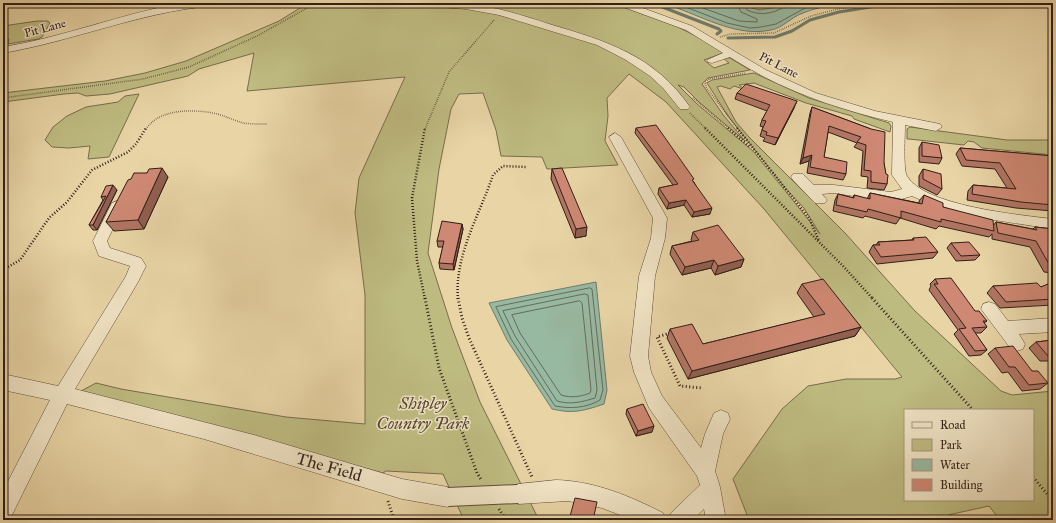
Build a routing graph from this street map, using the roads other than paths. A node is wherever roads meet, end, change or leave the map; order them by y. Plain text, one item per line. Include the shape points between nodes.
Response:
1 (209, 3) edge
2 (426, 3) edge
3 (620, 3) edge
4 (3, 50) edge
5 (746, 52) dead end
6 (733, 55) junction
7 (712, 60) dead end
8 (684, 107) road end
9 (898, 120) junction
10 (936, 127) dead end
11 (615, 137) dead end
12 (798, 177) dead end
13 (810, 190) junction
14 (913, 191) junction
15 (123, 196) edge
16 (820, 200) dead end
17 (1053, 224) edge
18 (989, 309) dead end
19 (1053, 325) edge
20 (1004, 328) junction
21 (1017, 344) dead end
22 (3, 382) edge
23 (64, 394) junction
24 (721, 419) dead end
25 (707, 480) junction
26 (3, 512) edge
27 (656, 520) edge
28 (678, 520) edge
29 (716, 520) edge

1 - 4 street, Pit Lane via 166,8 36,45
2 - 8 street via 501,12 589,39 630,58 659,78
3 - 6 street, Pit Lane via 680,24
5 - 6 street
6 - 7 street
6 - 9 street, Pit Lane via 758,70 813,95
9 - 10 street, Pit Lane
9 - 14 street via 899,175
11 - 25 street via 660,218 658,238 647,276 640,369 646,385
12 - 13 street
13 - 14 street via 834,189 891,197
13 - 16 street
14 - 17 street via 928,199 987,214
15 - 23 street via 100,241 104,252 136,262 138,266
18 - 20 street
19 - 20 street
20 - 21 street
22 - 23 street, The Field
23 - 26 street
23 - 27 street, The Field, bridge via 190,426 429,496 567,490 603,498
24 - 25 street via 714,434
25 - 28 street
25 - 29 street

